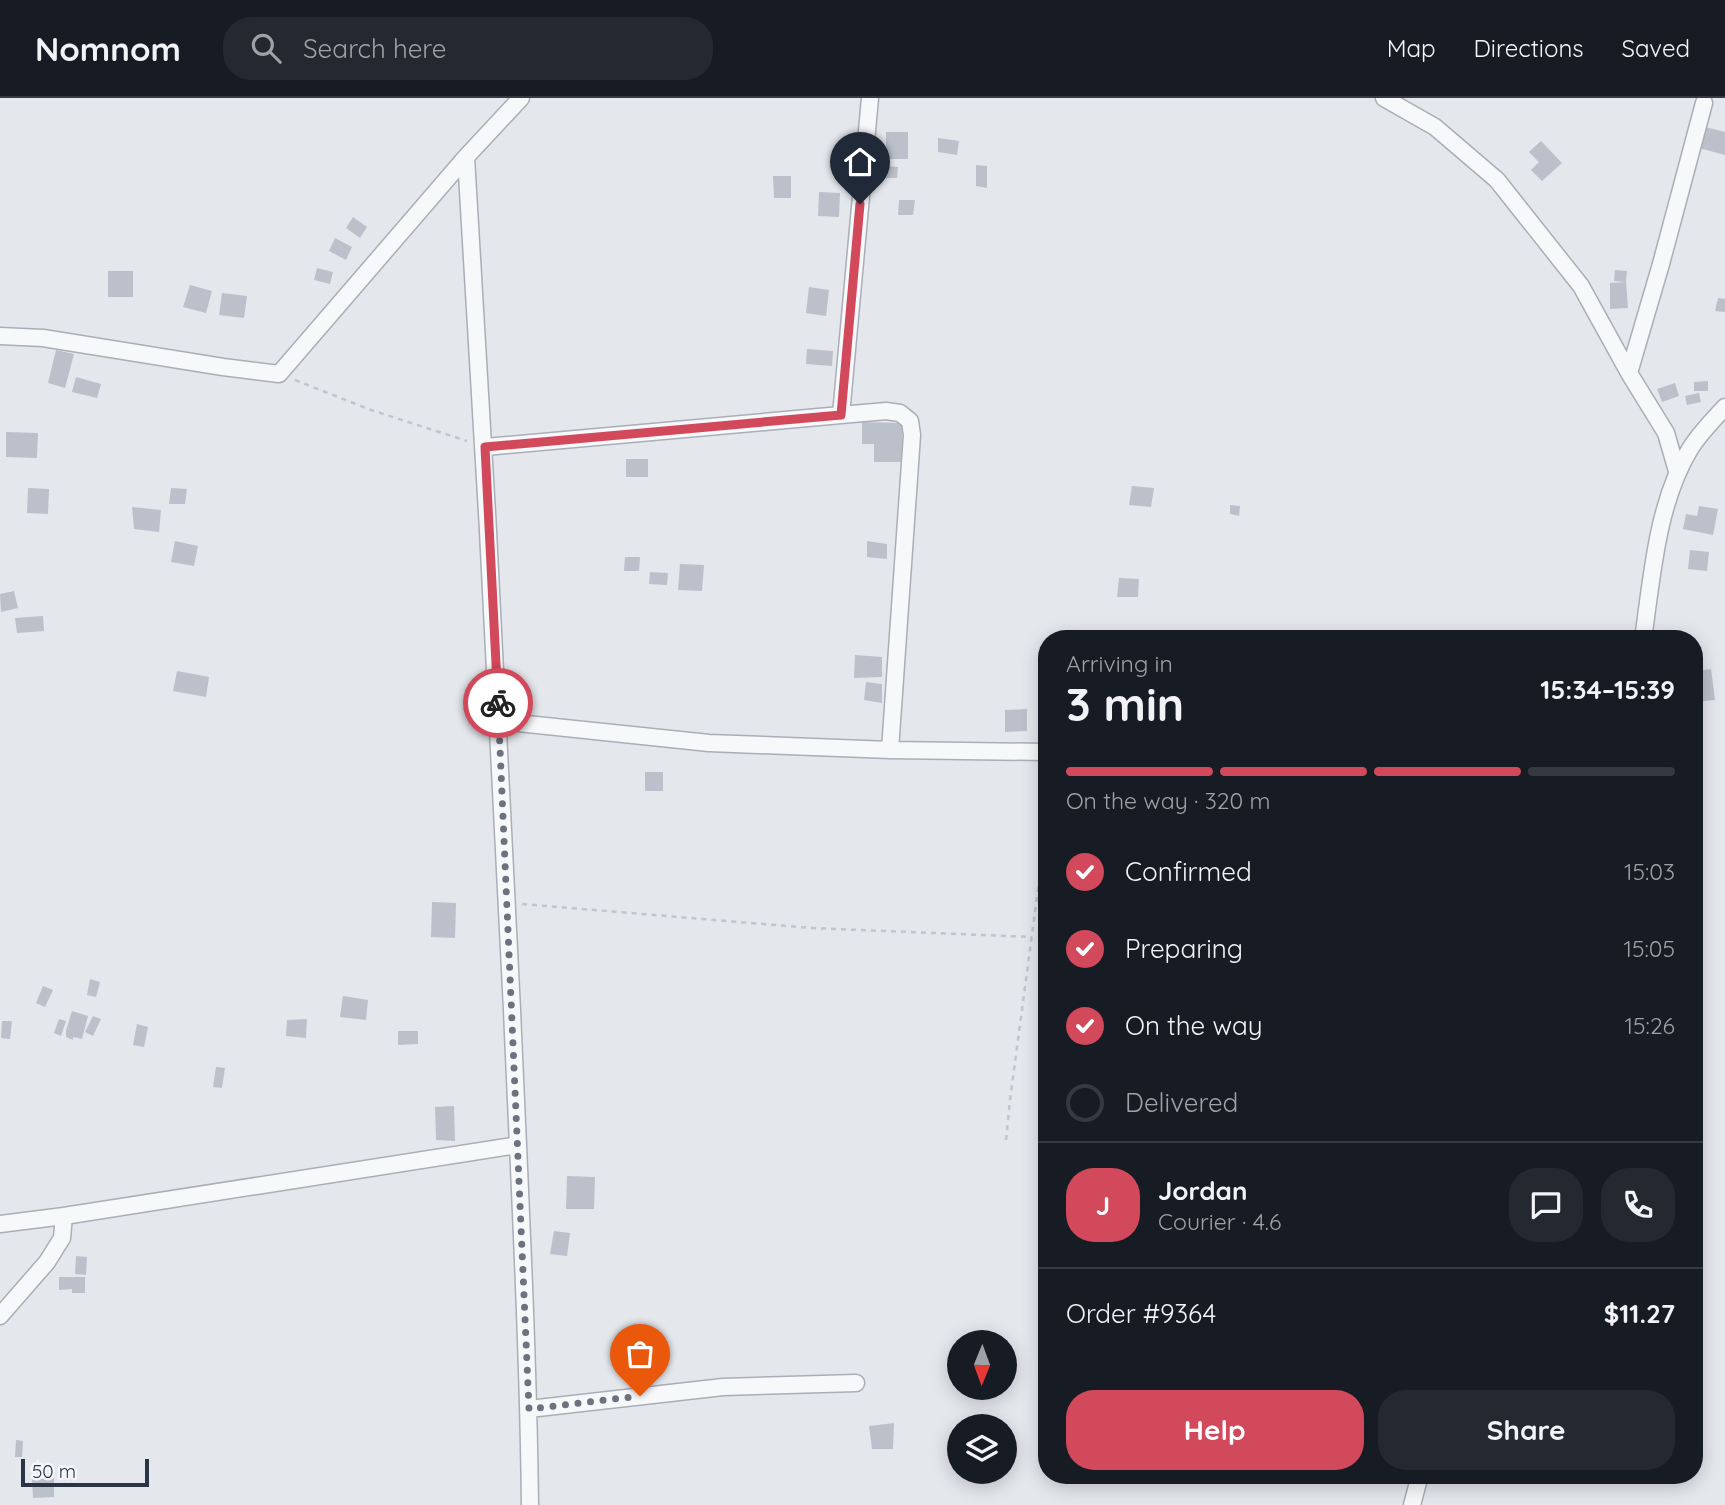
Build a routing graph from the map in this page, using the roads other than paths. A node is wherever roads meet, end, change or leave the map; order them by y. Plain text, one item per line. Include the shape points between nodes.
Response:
1 (520, 98) edge
2 (870, 98) edge
3 (1384, 98) edge
4 (1704, 103) dead end
5 (466, 157) junction
6 (0, 336) edge
7 (1629, 373) junction
8 (1725, 407) edge
9 (841, 415) junction
10 (485, 447) junction
11 (1677, 471) junction
12 (1644, 630) edge
13 (499, 721) junction
14 (890, 750) junction
15 (1038, 752) edge
16 (518, 1144) junction
17 (64, 1216) junction
18 (0, 1224) edge
19 (0, 1316) edge
20 (856, 1383) dead end
21 (529, 1409) junction
22 (1418, 1484) edge
23 (530, 1505) edge
24 (1412, 1505) edge

1 - 5 street
2 - 9 street
3 - 7 street via 1436,127 1497,180 1581,285
4 - 7 street
5 - 6 street via 279,374 43,338
5 - 10 street
7 - 11 street via 1666,433
8 - 11 street via 1691,446
9 - 10 street
9 - 14 street via 886,411 910,421
10 - 13 street
11 - 12 street via 1658,536
13 - 14 street via 709,743
13 - 16 street
14 - 15 street
16 - 17 street
16 - 21 street
17 - 18 street
17 - 19 street via 62,1238 47,1262
20 - 21 street via 723,1387
21 - 23 street
22 - 24 street

